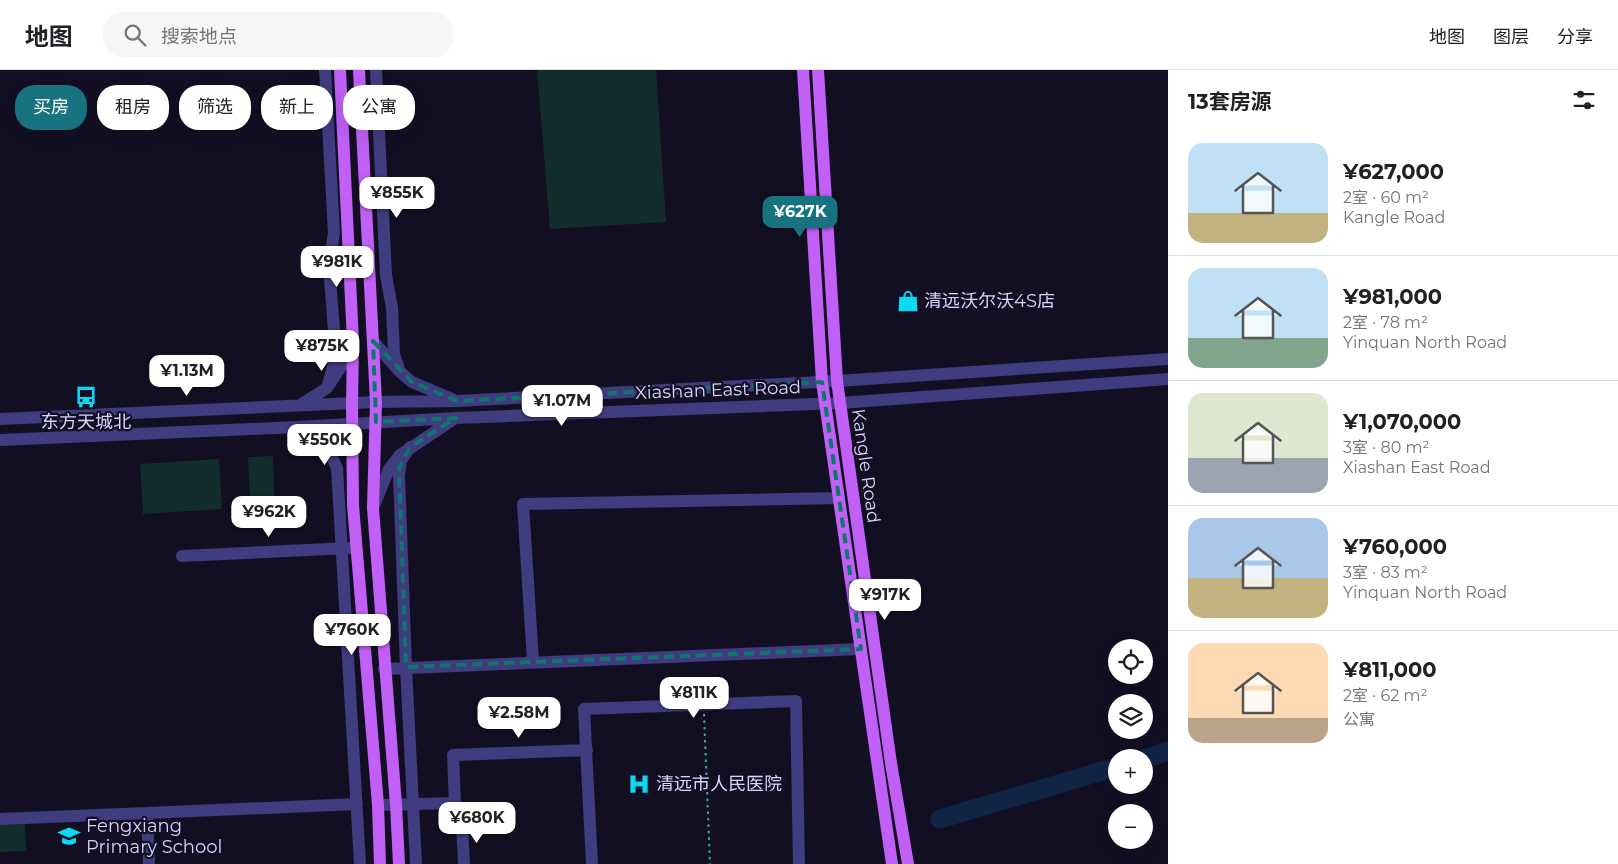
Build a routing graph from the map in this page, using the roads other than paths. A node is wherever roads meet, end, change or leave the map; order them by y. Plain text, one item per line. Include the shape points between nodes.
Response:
1 (325, 70) edge
2 (340, 70) edge
3 (359, 70) edge
4 (376, 70) edge
5 (803, 70) edge
6 (818, 70) edge
7 (373, 341) junction
8 (353, 342) junction
9 (1168, 359) edge
10 (400, 372) junction
11 (1168, 379) edge
12 (837, 381) junction
13 (822, 382) junction
14 (327, 388) junction
15 (457, 401) junction
16 (376, 402) junction
17 (825, 403) junction
18 (840, 403) junction
19 (352, 404) junction
20 (299, 406) junction
21 (456, 418) junction
22 (0, 420) edge
23 (376, 422) junction
24 (352, 424) junction
25 (297, 427) junction
26 (0, 440) edge
27 (328, 446) junction
28 (410, 447) junction
29 (839, 498) junction
30 (354, 505) junction
31 (373, 508) junction
32 (343, 548) junction
33 (357, 548) junction
34 (182, 556) dead end
35 (861, 649) junction
36 (533, 662) junction
37 (406, 667) junction
38 (384, 669) junction
39 (586, 750) junction
40 (357, 804) junction
41 (413, 804) junction
42 (378, 805) junction
43 (396, 805) junction
44 (147, 813) junction
45 (0, 819) edge
46 (462, 825) dead end
47 (149, 864) edge
48 (360, 864) edge
49 (380, 864) edge
50 (399, 864) edge
51 (416, 864) edge
52 (464, 864) edge
53 (592, 864) edge
54 (799, 864) edge
55 (892, 864) edge
56 (908, 864) edge

1 - 14 street via 334,233 328,265 335,344
2 - 8 main road
3 - 7 main road
4 - 10 street via 386,275 392,308 394,354
5 - 13 main road, Kangle Road
6 - 12 main road, Kangle Road
7 - 10 street
7 - 16 main road
8 - 14 street via 349,355
8 - 19 main road
9 - 12 street, Xiashan East Road
10 - 15 street via 412,382
11 - 18 street, Xiashan East Road
12 - 13 street, Xiashan East Road
12 - 18 main road, Kangle Road
13 - 15 street, Xiashan East Road
13 - 17 main road, Kangle Road
14 - 20 street
15 - 16 street, Xiashan East Road
16 - 19 street, Xiashan East Road
16 - 23 main road
17 - 18 street, Xiashan East Road
17 - 21 street, Xiashan East Road
17 - 29 main road, Kangle Road
18 - 56 main road, Kangle Road
19 - 20 street, Xiashan East Road
19 - 24 main road
20 - 22 street, Xiashan East Road
21 - 23 street, Xiashan East Road
21 - 28 street
23 - 24 street, Xiashan East Road
23 - 31 main road
24 - 25 street, Xiashan East Road
24 - 30 main road
25 - 26 street, Xiashan East Road
25 - 27 street
27 - 30 street via 339,461
27 - 32 street via 338,468
28 - 31 street via 389,470
28 - 37 street via 400,461 399,474
29 - 35 main road, Kangle Road
29 - 36 street via 523,504
30 - 33 main road
31 - 38 main road
32 - 33 street
32 - 34 street
32 - 40 street
33 - 42 main road
35 - 36 street
35 - 55 main road, Kangle Road
36 - 37 street
37 - 38 street
37 - 41 street
38 - 43 main road
39 - 41 street via 453,755 455,803
39 - 53 street
39 - 54 street via 584,709 796,701
40 - 44 street
40 - 48 street
41 - 43 street
41 - 51 street
42 - 43 street
42 - 49 main road
43 - 50 main road
44 - 45 street
44 - 47 street
46 - 52 street

